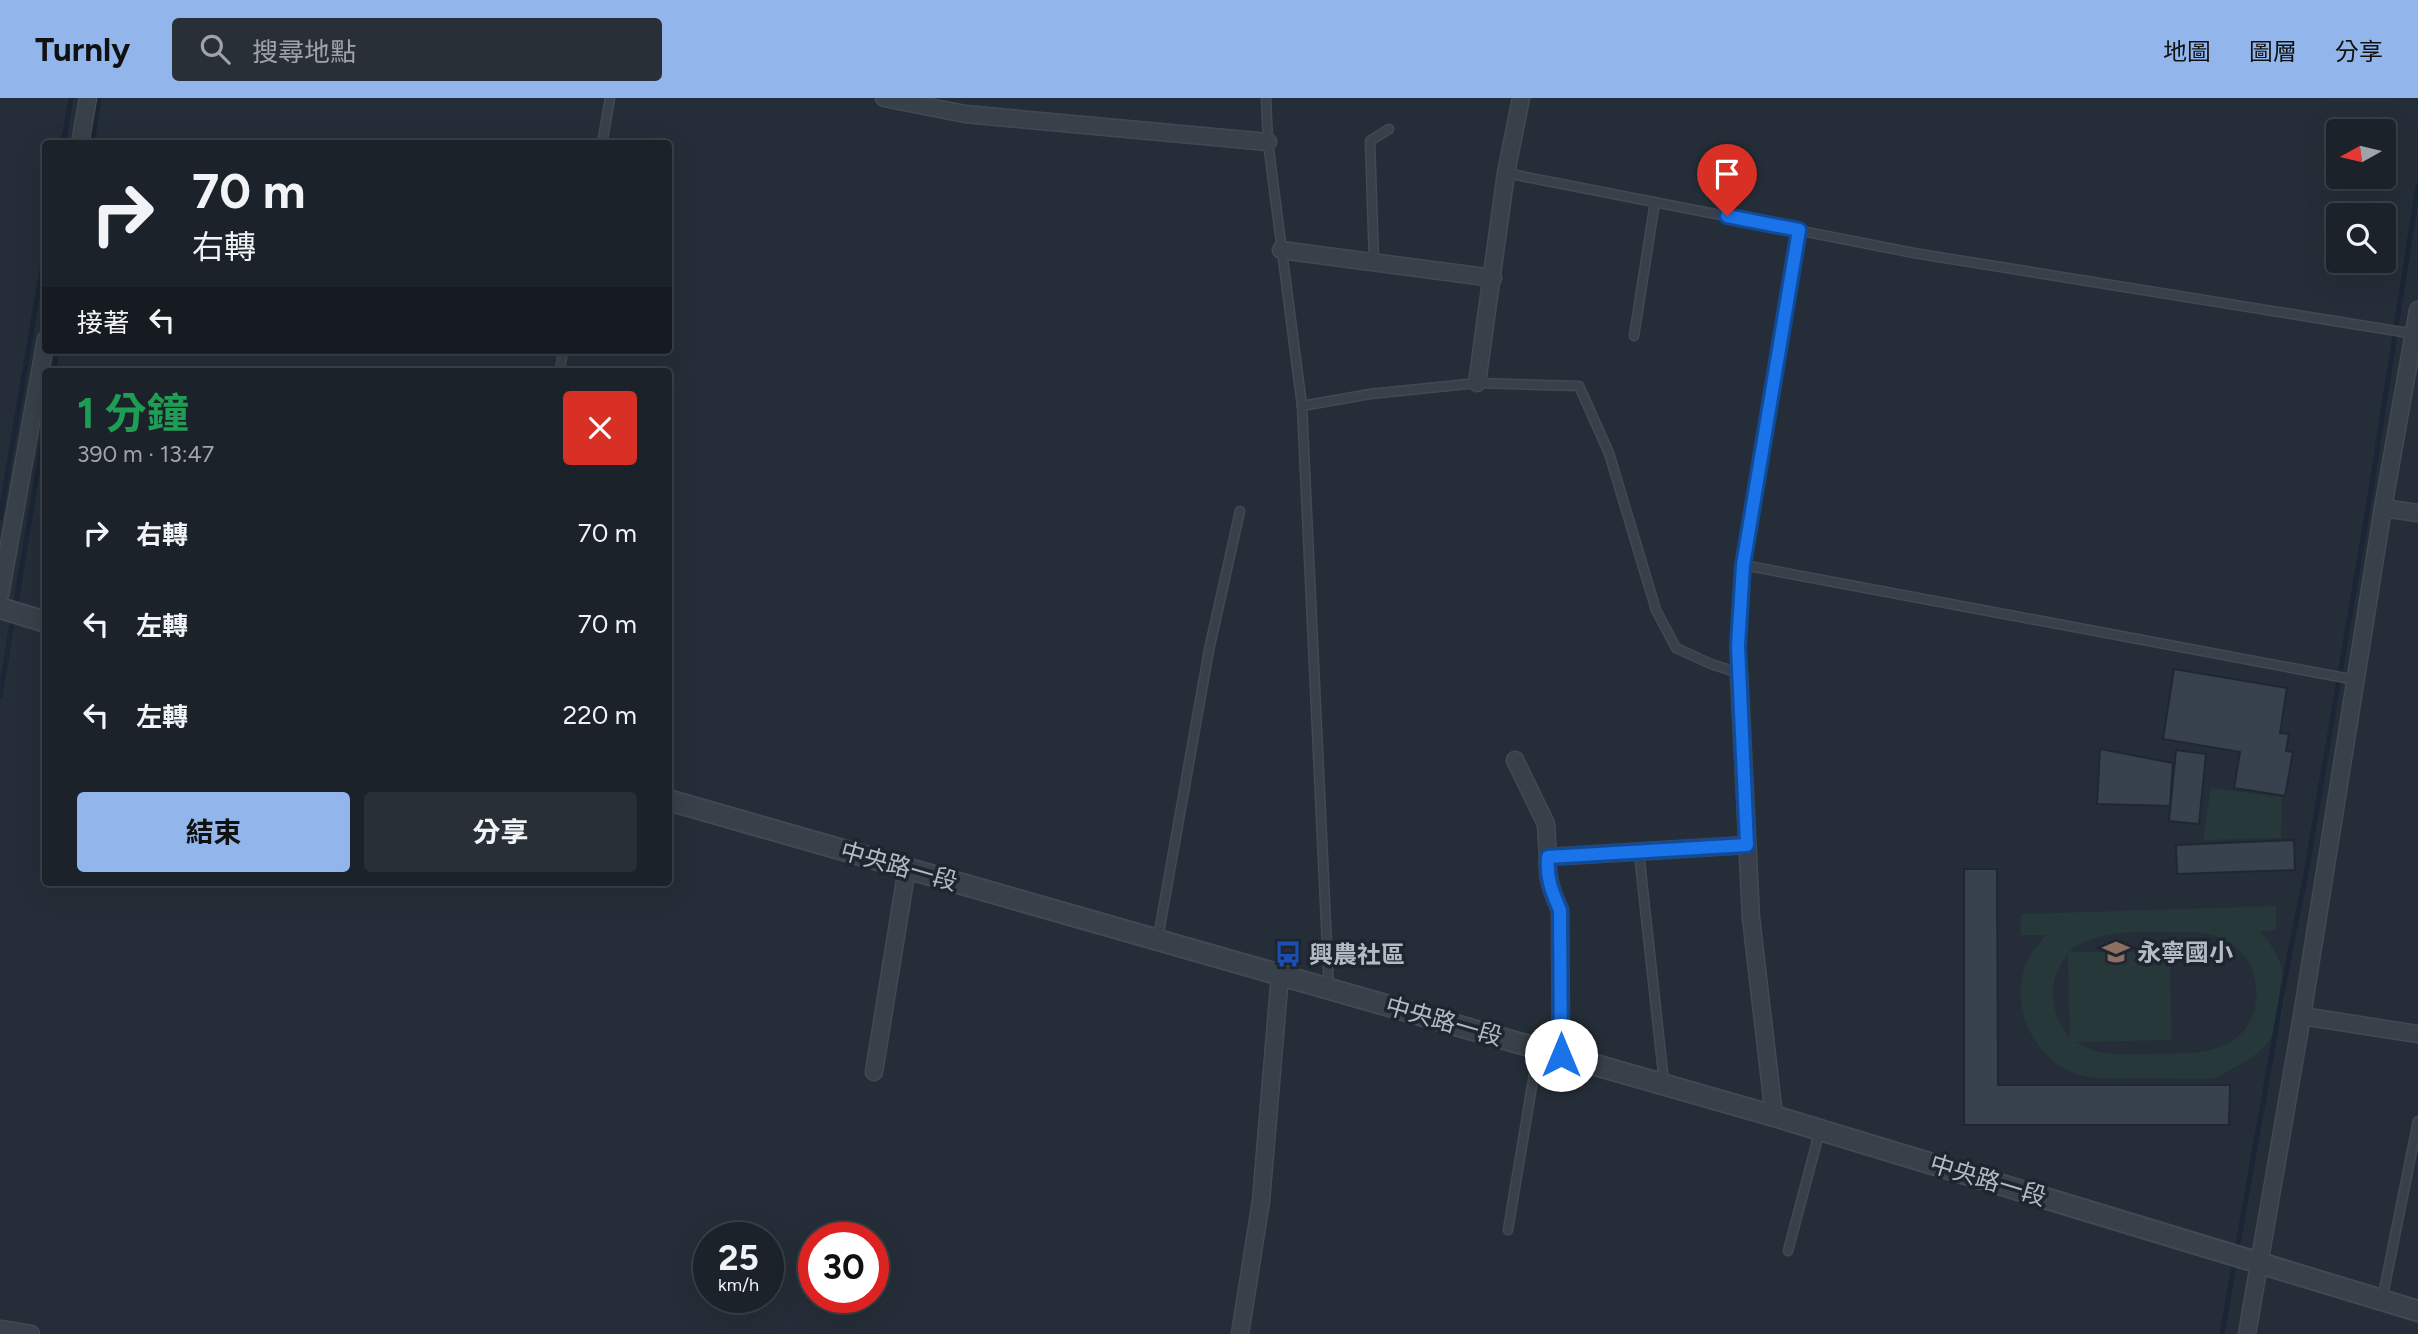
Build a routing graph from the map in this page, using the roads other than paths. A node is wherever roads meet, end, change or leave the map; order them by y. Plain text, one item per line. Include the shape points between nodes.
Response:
1 (88, 98) edge
2 (610, 98) edge
3 (884, 98) edge
4 (1266, 98) edge
5 (1521, 98) edge
6 (1389, 129) dead end
7 (81, 140) edge
8 (602, 140) edge
9 (1268, 142) junction
10 (1506, 173) junction
11 (1655, 202) junction
12 (1799, 230) junction
13 (1281, 250) junction
14 (1374, 262) junction
15 (1493, 278) junction
16 (2418, 310) edge
17 (2415, 334) junction
18 (1634, 335) dead end
19 (43, 354) edge
20 (1477, 383) junction
21 (1302, 406) junction
22 (2383, 508) junction
23 (1240, 511) dead end
24 (2418, 513) edge
25 (1743, 565) junction
26 (0, 595) edge
27 (0, 608) edge
28 (42, 621) edge
29 (1739, 673) junction
30 (2356, 680) junction
31 (1515, 760) dead end
32 (672, 801) edge
33 (1747, 845) junction
34 (1639, 853) junction
35 (1548, 857) junction
36 (907, 868) junction
37 (1158, 941) junction
38 (1280, 975) junction
39 (1329, 989) junction
40 (2302, 1016) junction
41 (2418, 1034) edge
42 (1538, 1048) junction
43 (1561, 1055) junction
44 (874, 1072) dead end
45 (1664, 1085) junction
46 (1774, 1116) junction
47 (2418, 1121) edge
48 (1820, 1130) junction
49 (1508, 1230) dead end
50 (1787, 1251) dead end
51 (2260, 1261) junction
52 (2382, 1300) junction
53 (2418, 1311) edge
54 (0, 1329) edge
55 (32, 1334) edge
56 (1240, 1334) edge
57 (2247, 1334) edge

1 - 7 street
2 - 8 lane
3 - 9 street via 965,114
4 - 9 lane
5 - 10 street
6 - 14 lane via 1370,141
9 - 13 lane
10 - 11 lane
10 - 15 street
11 - 12 lane
11 - 18 lane
12 - 17 lane via 1914,253
12 - 25 lane
13 - 14 street
13 - 21 lane
14 - 15 street
15 - 20 street
16 - 17 street
17 - 22 street
19 - 26 street
20 - 21 lane
20 - 29 lane via 1578,386 1609,453 1656,610 1676,648
21 - 39 lane
22 - 24 street
22 - 30 street
23 - 37 lane via 1209,650
25 - 29 lane
25 - 30 lane
27 - 28 street
29 - 33 street
30 - 40 street
31 - 35 street via 1546,824
32 - 36 street, 中央路一段
33 - 34 street
33 - 46 street
34 - 35 street
34 - 45 lane
35 - 43 street via 1549,880 1560,910
36 - 37 street, 中央路一段
36 - 44 street
37 - 38 street, 中央路一段
38 - 39 street, 中央路一段
38 - 56 street via 1261,1201
39 - 42 street, 中央路一段
40 - 41 street
40 - 51 street
42 - 43 street, 中央路一段
42 - 49 lane
43 - 45 street, 中央路一段
45 - 46 street, 中央路一段
46 - 48 street, 中央路一段
47 - 52 lane
48 - 50 lane
48 - 51 street, 中央路一段
51 - 52 street, 中央路一段
51 - 57 street
52 - 53 street, 中央路一段
54 - 55 street

